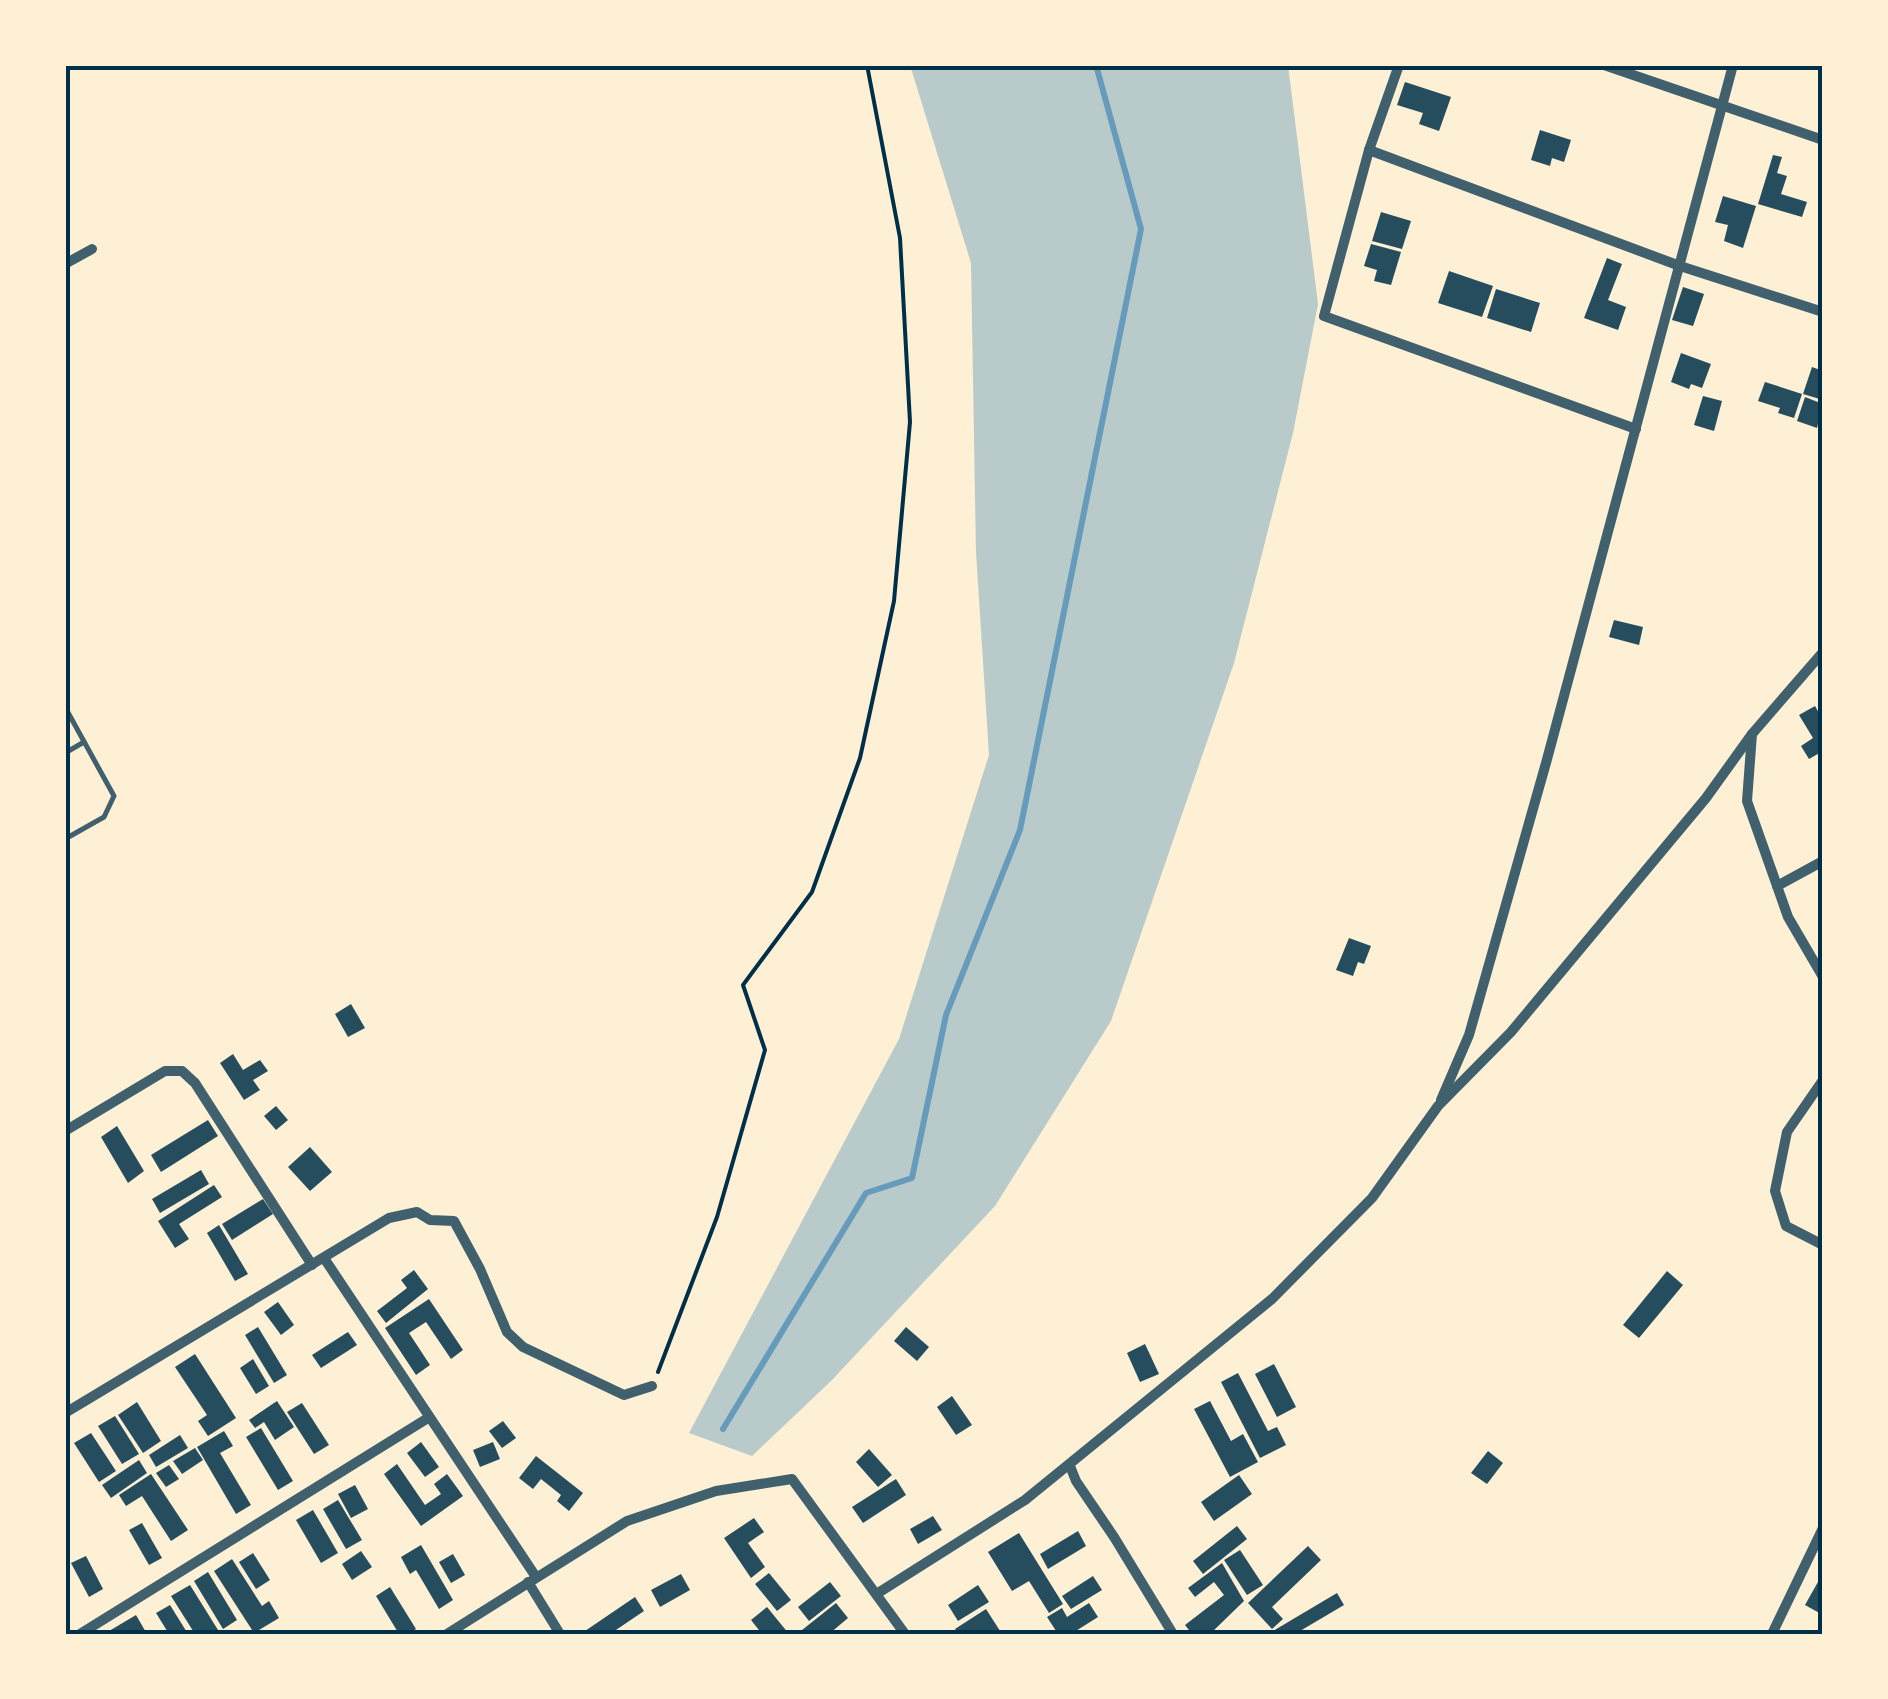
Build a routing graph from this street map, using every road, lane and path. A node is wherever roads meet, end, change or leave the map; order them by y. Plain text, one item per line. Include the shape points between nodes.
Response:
1 (867, 65) edge
2 (1398, 65) edge
3 (1604, 65) edge
4 (1733, 65) edge
5 (1722, 104) junction
6 (1823, 140) edge
7 (1369, 150) junction
8 (92, 249) dead end
9 (65, 264) edge
10 (1680, 266) junction
11 (1823, 312) edge
12 (1636, 429) junction
13 (1823, 652) edge
14 (65, 707) edge
15 (1752, 734) junction
16 (84, 742) junction
17 (65, 753) edge
18 (65, 839) edge
19 (1823, 861) edge
20 (1777, 886) junction
21 (1823, 977) edge
22 (1823, 1080) edge
23 (1438, 1106) junction
24 (65, 1131) edge
25 (1823, 1245) edge
26 (324, 1258) junction
27 (312, 1265) junction
28 (652, 1386) joint
29 (65, 1413) edge
30 (428, 1418) junction
31 (1070, 1466) junction
32 (1823, 1528) edge
33 (532, 1580) junction
34 (878, 1593) junction
35 (80, 1634) edge
36 (447, 1634) edge
37 (560, 1634) edge
38 (905, 1634) edge
39 (1173, 1634) edge
40 (1772, 1634) edge

1 - 28 path via 900,238 910,422 894,600 860,758 812,892 743,985 765,1050 718,1218
2 - 7 street
3 - 5 street
4 - 5 street
5 - 6 street
5 - 10 street
7 - 10 street
7 - 12 street via 1324,316
8 - 9 street
10 - 11 street
10 - 12 street
12 - 23 street via 1468,1035
13 - 15 street
14 - 16 lane
15 - 20 street via 1746,801
15 - 23 street via 1511,1032
16 - 17 lane
16 - 18 lane via 114,796 104,817
19 - 20 street
20 - 21 street
22 - 25 street via 1786,1132 1775,1191 1786,1226
23 - 31 street via 1372,1198 1272,1299
24 - 27 street via 165,1071 182,1070
26 - 27 street
26 - 28 street via 404,1213 454,1221 507,1332 522,1348 624,1395
26 - 30 street
27 - 29 street
30 - 33 street
30 - 35 street
31 - 34 street
31 - 39 street
32 - 40 street
33 - 34 street via 627,1521 716,1491 792,1479
33 - 36 street
33 - 37 street
34 - 38 street

